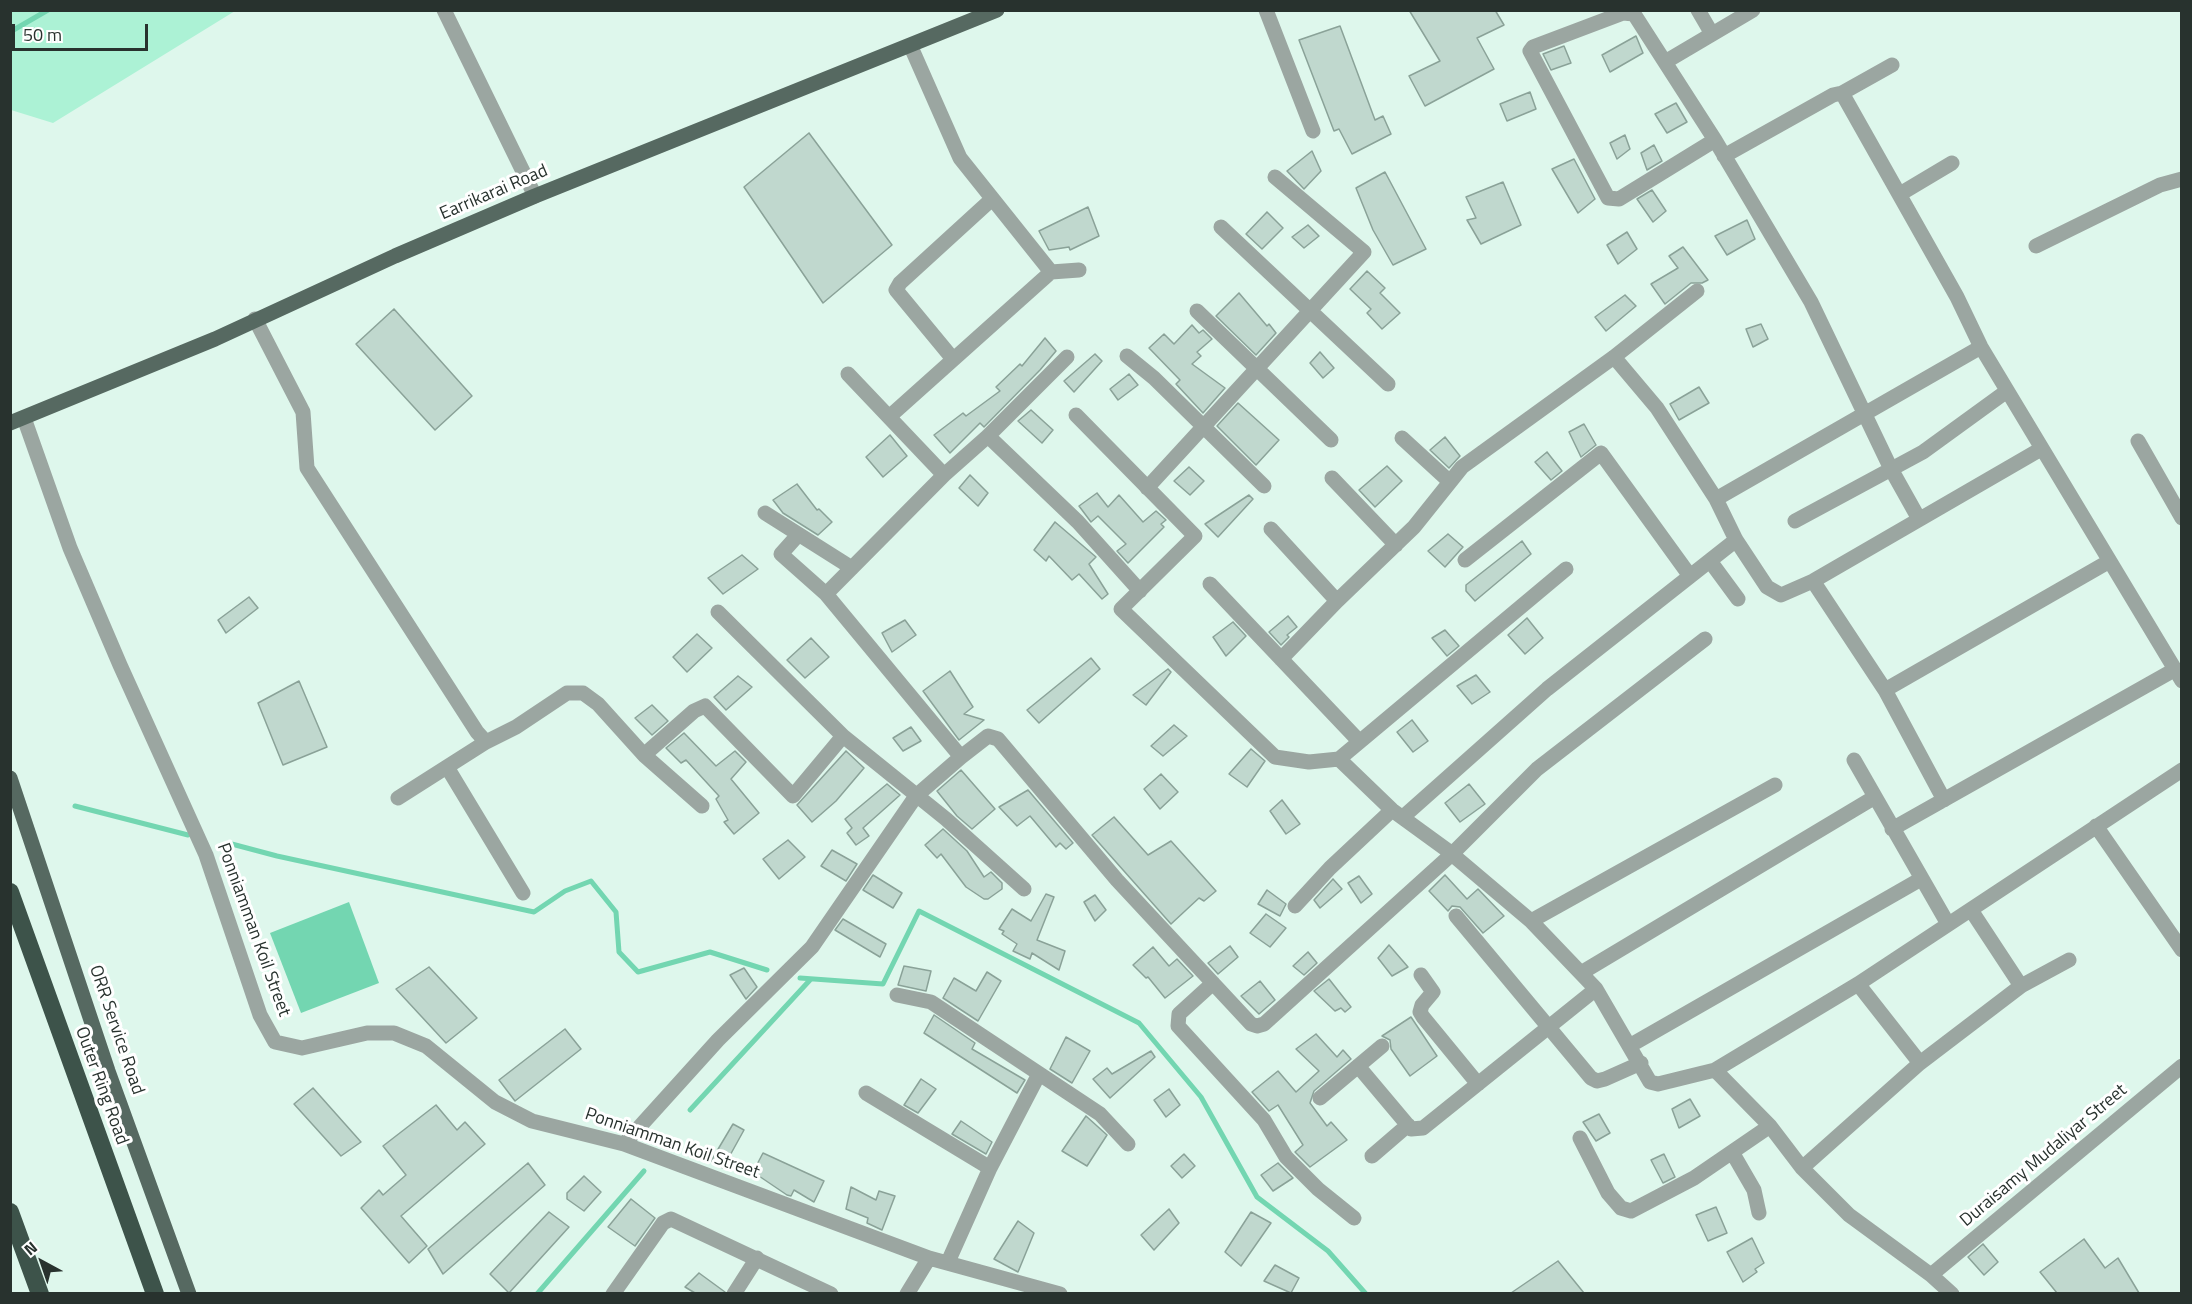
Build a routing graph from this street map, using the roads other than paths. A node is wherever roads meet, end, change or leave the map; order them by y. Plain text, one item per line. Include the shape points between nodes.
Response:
1 (444, 10) edge
2 (997, 10) edge
3 (1266, 10) edge
4 (1698, 10) edge
5 (1753, 10) edge
6 (1712, 34) junction
7 (911, 47) junction
8 (1665, 62) junction
9 (1892, 65) dead end
10 (1842, 93) junction
11 (1313, 131) dead end
12 (1715, 140) junction
13 (1724, 156) junction
14 (1952, 163) dead end
15 (1275, 177) dead end
16 (2181, 179) edge
17 (1900, 194) junction
18 (535, 196) junction
19 (992, 199) junction
20 (1221, 227) dead end
21 (2036, 246) dead end
22 (1079, 270) dead end
23 (1051, 272) junction
24 (1697, 291) dead end
25 (1312, 310) junction
26 (1197, 311) dead end
27 (255, 319) junction
28 (1981, 346) junction
29 (1127, 356) dead end
30 (1067, 357) dead end
31 (1614, 357) junction
32 (953, 359) junction
33 (1258, 369) junction
34 (848, 374) dead end
35 (1388, 384) dead end
36 (2007, 391) junction
37 (1076, 415) dead end
38 (1865, 415) junction
39 (889, 417) junction
40 (17, 420) edge
41 (1202, 428) junction
42 (988, 436) junction
43 (1402, 438) dead end
44 (1332, 440) dead end
45 (2138, 441) dead end
46 (2041, 449) junction
47 (1891, 469) junction
48 (944, 475) junction
49 (1332, 478) dead end
50 (1450, 482) junction
51 (1264, 486) dead end
52 (1147, 488) junction
53 (1716, 498) junction
54 (765, 513) dead end
55 (2181, 518) edge
56 (1919, 519) junction
57 (1795, 521) dead end
58 (1271, 530) dead end
59 (798, 535) junction
60 (1736, 540) junction
61 (1396, 545) junction
62 (1465, 560) dead end
63 (1710, 561) junction
64 (2108, 562) junction
65 (852, 568) junction
66 (1566, 569) dead end
67 (1690, 576) junction
68 (1813, 581) junction
69 (1209, 584) dead end
70 (1140, 591) junction
71 (826, 594) junction
72 (1738, 599) dead end
73 (1337, 600) junction
74 (718, 612) dead end
75 (1705, 639) dead end
76 (1281, 659) junction
77 (2178, 676) edge
78 (1885, 690) junction
79 (843, 736) junction
80 (1359, 741) junction
81 (486, 742) junction
82 (644, 755) junction
83 (961, 757) junction
84 (1339, 759) junction
85 (1854, 760) dead end
86 (447, 767) junction
87 (2181, 770) edge
88 (10, 778) edge
89 (1775, 785) dead end
90 (916, 796) junction
91 (1875, 797) junction
92 (398, 798) dead end
93 (1944, 800) junction
94 (702, 806) dead end
95 (1398, 813) junction
96 (2096, 826) junction
97 (1893, 829) junction
98 (1452, 854) junction
99 (1921, 879) junction
100 (1024, 889) dead end
101 (10, 892) edge
102 (523, 893) dead end
103 (1295, 906) dead end
104 (1971, 909) junction
105 (1456, 916) dead end
106 (1531, 921) junction
107 (1948, 924) junction
108 (2181, 950) edge
109 (2069, 960) dead end
110 (1581, 972) junction
111 (1421, 975) dead end
112 (1213, 983) junction
113 (1858, 984) junction
114 (2021, 987) junction
115 (1596, 988) junction
116 (897, 996) dead end
117 (1548, 1027) junction
118 (1631, 1045) junction
119 (1382, 1046) dead end
120 (1920, 1063) junction
121 (1641, 1064) junction
122 (1358, 1066) junction
123 (2181, 1066) edge
124 (1715, 1070) junction
125 (1039, 1074) junction
126 (1478, 1084) junction
127 (866, 1093) dead end
128 (1320, 1098) dead end
129 (1408, 1125) junction
130 (1770, 1126) junction
131 (1580, 1138) dead end
132 (624, 1144) junction
133 (1128, 1144) dead end
134 (1732, 1152) junction
135 (1372, 1155) dead end
136 (990, 1168) junction
137 (1802, 1168) junction
138 (10, 1212) edge
139 (1759, 1213) dead end
140 (1354, 1218) dead end
141 (757, 1258) junction
142 (929, 1258) junction
143 (948, 1262) junction
144 (1931, 1275) junction
145 (40, 1293) edge
146 (155, 1293) edge
147 (189, 1293) edge
148 (613, 1293) edge
149 (734, 1293) edge
150 (831, 1293) edge
151 (907, 1293) edge
152 (1060, 1293) edge
153 (1952, 1293) edge

1 - 18 street
2 - 7 main road, Earrikarai Road
3 - 11 street
4 - 6 street
5 - 6 street
6 - 8 street
7 - 18 main road, Earrikarai Road
7 - 19 street via 960,158
8 - 12 street
8 - 12 street via 1629,12 1530,51 1608,198 1619,199
9 - 10 street
10 - 13 street
10 - 17 street
12 - 13 street
13 - 38 street via 1811,302
14 - 17 street
15 - 25 street via 1364,252
16 - 21 street via 2160,185
17 - 28 street
18 - 27 main road, Earrikarai Road
19 - 23 street
19 - 32 street via 896,290
20 - 25 street
22 - 23 street
23 - 32 street
24 - 31 street
25 - 33 street
25 - 35 street
26 - 33 street
27 - 40 main road, Earrikarai Road
27 - 81 street via 303,412 308,468
28 - 36 street
28 - 38 street
29 - 41 street
30 - 42 street
31 - 50 street via 1462,467
31 - 53 street via 1657,408
32 - 39 street
33 - 41 street
33 - 44 street
34 - 39 street
36 - 46 street
36 - 47 street via 1923,452
37 - 52 street
38 - 47 street
38 - 53 street
39 - 48 street
40 - 132 street, Ponniamman Koil Street via 206,855 260,1015 275,1042 302,1048 367,1033 394,1033 426,1046 495,1102 532,1120
41 - 51 street
41 - 52 street
42 - 48 street
42 - 70 street via 1078,522
43 - 50 street
45 - 55 street
46 - 56 street
46 - 64 street
47 - 56 street
47 - 57 street
48 - 65 street
49 - 61 street
50 - 61 street
52 - 70 street via 1194,536
53 - 60 street
54 - 59 street
56 - 68 street
58 - 73 street
59 - 65 street
59 - 71 street via 781,554
60 - 63 street
60 - 68 street via 1774,592 1781,595
61 - 73 street
62 - 67 street via 1601,453
63 - 67 street
63 - 72 street
64 - 77 street
64 - 78 street
65 - 71 street
66 - 80 street
67 - 95 street
68 - 78 street
69 - 76 street
70 - 84 street via 1121,609 1275,757 1309,762
71 - 83 street
73 - 76 street
74 - 79 street
75 - 98 street via 1537,769
76 - 80 street
77 - 93 street
78 - 93 street
79 - 82 street via 793,796 705,706
79 - 90 street
80 - 84 street
81 - 82 street via 567,693 584,693
81 - 86 street
82 - 94 street
83 - 90 street
83 - 112 street via 988,736 998,739 1117,880
84 - 95 street
85 - 91 street
86 - 92 street
86 - 102 street
87 - 96 street
88 - 147 main road, ORR Service Road via 108,1071
89 - 106 street
90 - 100 street
90 - 132 street via 812,947 718,1040
91 - 97 street
91 - 110 street
93 - 97 street
95 - 98 street
95 - 103 street via 1330,868
96 - 104 street
96 - 108 street
97 - 99 street
98 - 106 street
98 - 112 street via 1264,1024 1251,1024
99 - 107 street
99 - 118 street
101 - 146 highway, Outer Ring Road
104 - 107 street
104 - 114 street
105 - 117 street
106 - 110 street
107 - 113 street
109 - 114 street
110 - 115 street
111 - 126 street via 1433,992 1420,1012
112 - 140 street via 1179,1014 1178,1026 1264,1120 1286,1157
113 - 120 street
113 - 124 street
114 - 120 street
115 - 117 street
115 - 118 street
116 - 125 street via 930,1002
117 - 121 street via 1597,1081
117 - 126 street
118 - 121 street
119 - 122 street
120 - 137 street
121 - 124 street via 1650,1082 1658,1084
122 - 128 street
122 - 129 street
123 - 144 street, Duraisamy Mudaliyar Street
124 - 130 street
125 - 133 street via 1100,1114
125 - 136 street
126 - 129 street via 1423,1128 1411,1129
127 - 136 street
129 - 135 street
130 - 134 street
130 - 137 street
131 - 134 street via 1608,1193 1621,1208 1631,1211 1695,1178
132 - 142 street, Ponniamman Koil Street
134 - 139 street via 1754,1190
136 - 143 street
137 - 144 street via 1849,1215
138 - 145 highway
141 - 148 street via 671,1218
141 - 149 street
141 - 150 street
142 - 143 street, Ponniamman Koil Street
142 - 151 street
143 - 152 street, Ponniamman Koil Street
144 - 153 street

